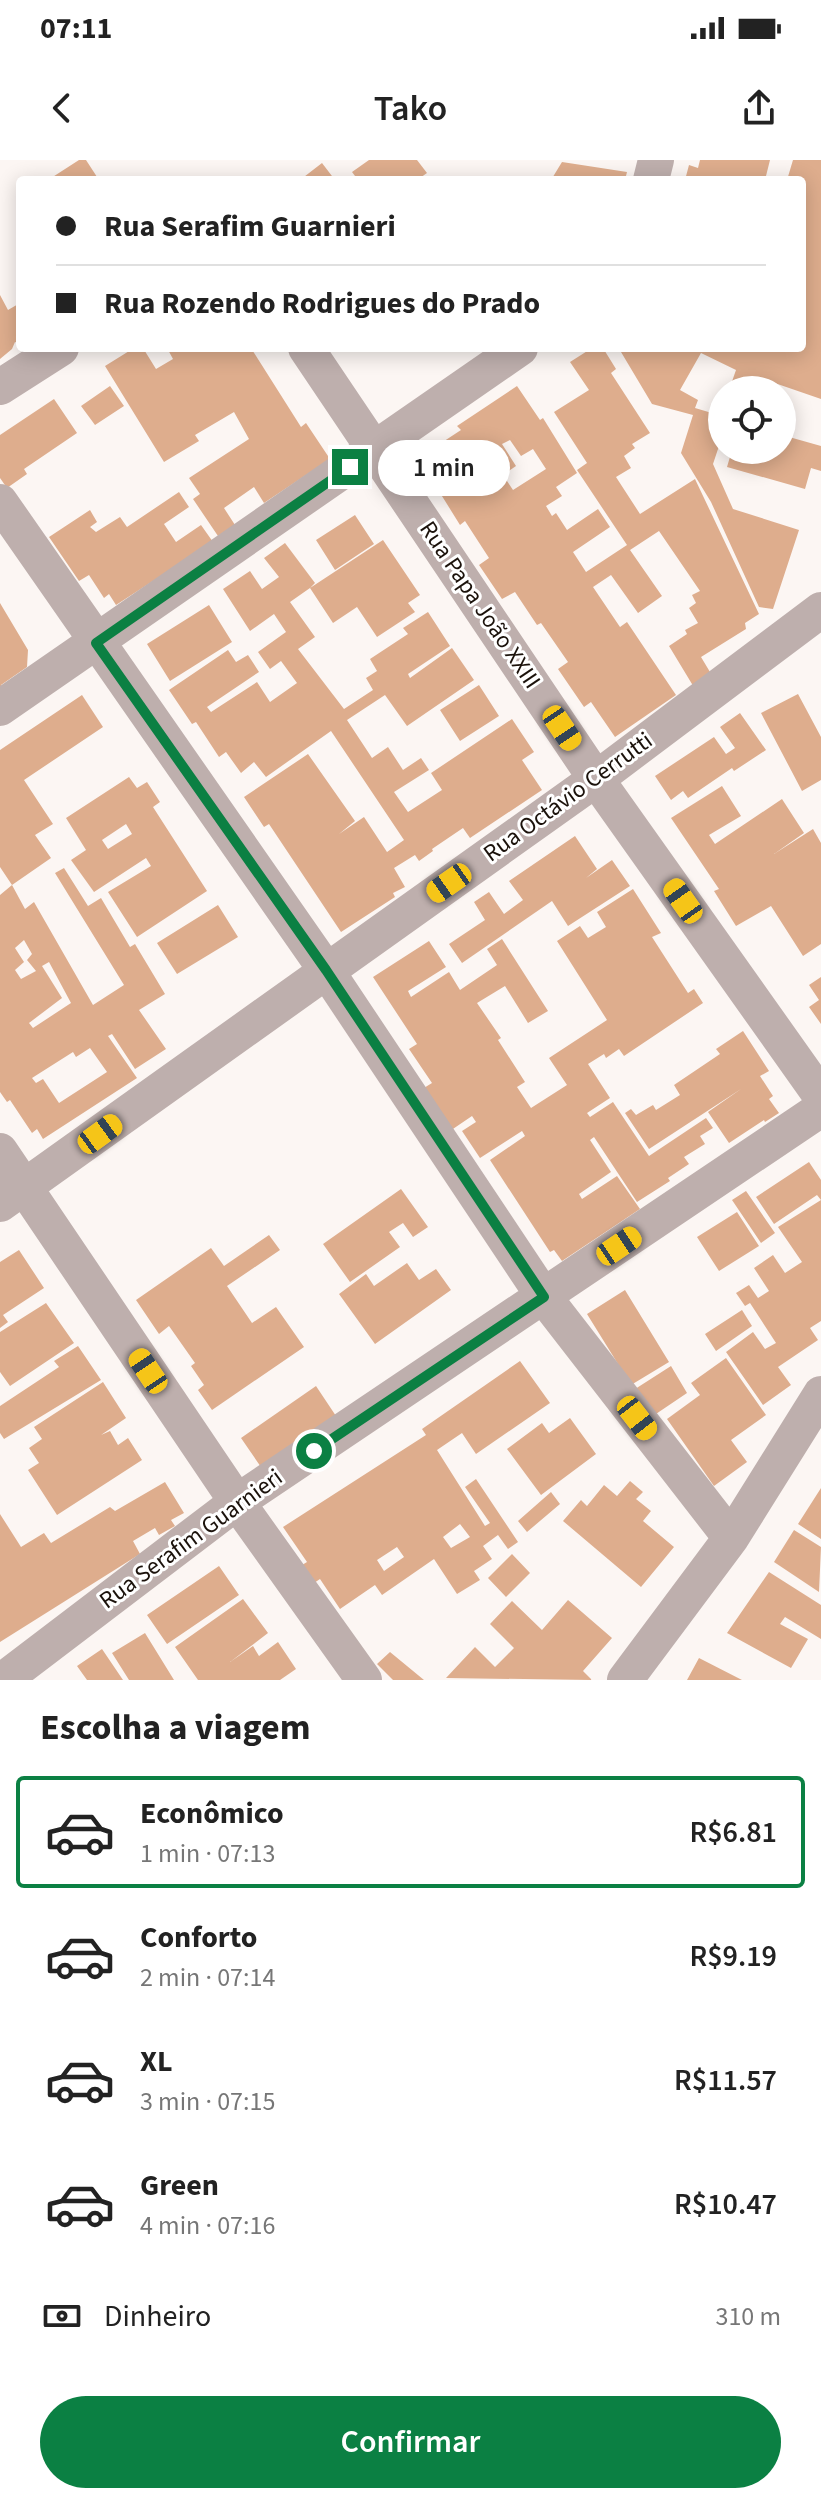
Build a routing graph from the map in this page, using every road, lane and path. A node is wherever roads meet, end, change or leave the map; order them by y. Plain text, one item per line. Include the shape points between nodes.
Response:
1 (55, 352) edge
2 (309, 352) edge
3 (514, 352) edge
4 (0, 387) edge
5 (375, 449) junction
6 (0, 502) edge
7 (821, 610) edge
8 (96, 643) junction
9 (0, 708) edge
10 (596, 779) junction
11 (326, 970) junction
12 (821, 1096) edge
13 (821, 1109) edge
14 (0, 1151) edge
15 (12, 1196) edge
16 (544, 1297) junction
17 (821, 1394) edge
18 (237, 1502) junction
19 (731, 1538) junction
20 (3, 1680) edge
21 (364, 1680) edge
22 (625, 1680) edge

1 - 4 street
2 - 5 street, Rua Papa João XXIII
3 - 5 street
5 - 8 street
5 - 10 street, Rua Papa João XXIII
6 - 8 street
7 - 10 street, Rua Octávio Cerrutti
8 - 9 street
8 - 11 street
10 - 11 street, Rua Octávio Cerrutti
10 - 12 street, Rua Papa João XXIII
11 - 15 street, Rua Octávio Cerrutti
11 - 16 street
13 - 16 street, Rua Serafim Guarnieri
14 - 15 street
15 - 18 street
16 - 18 street, Rua Serafim Guarnieri
16 - 19 street
17 - 19 street
18 - 20 street, Rua Serafim Guarnieri
18 - 21 street
19 - 22 street

